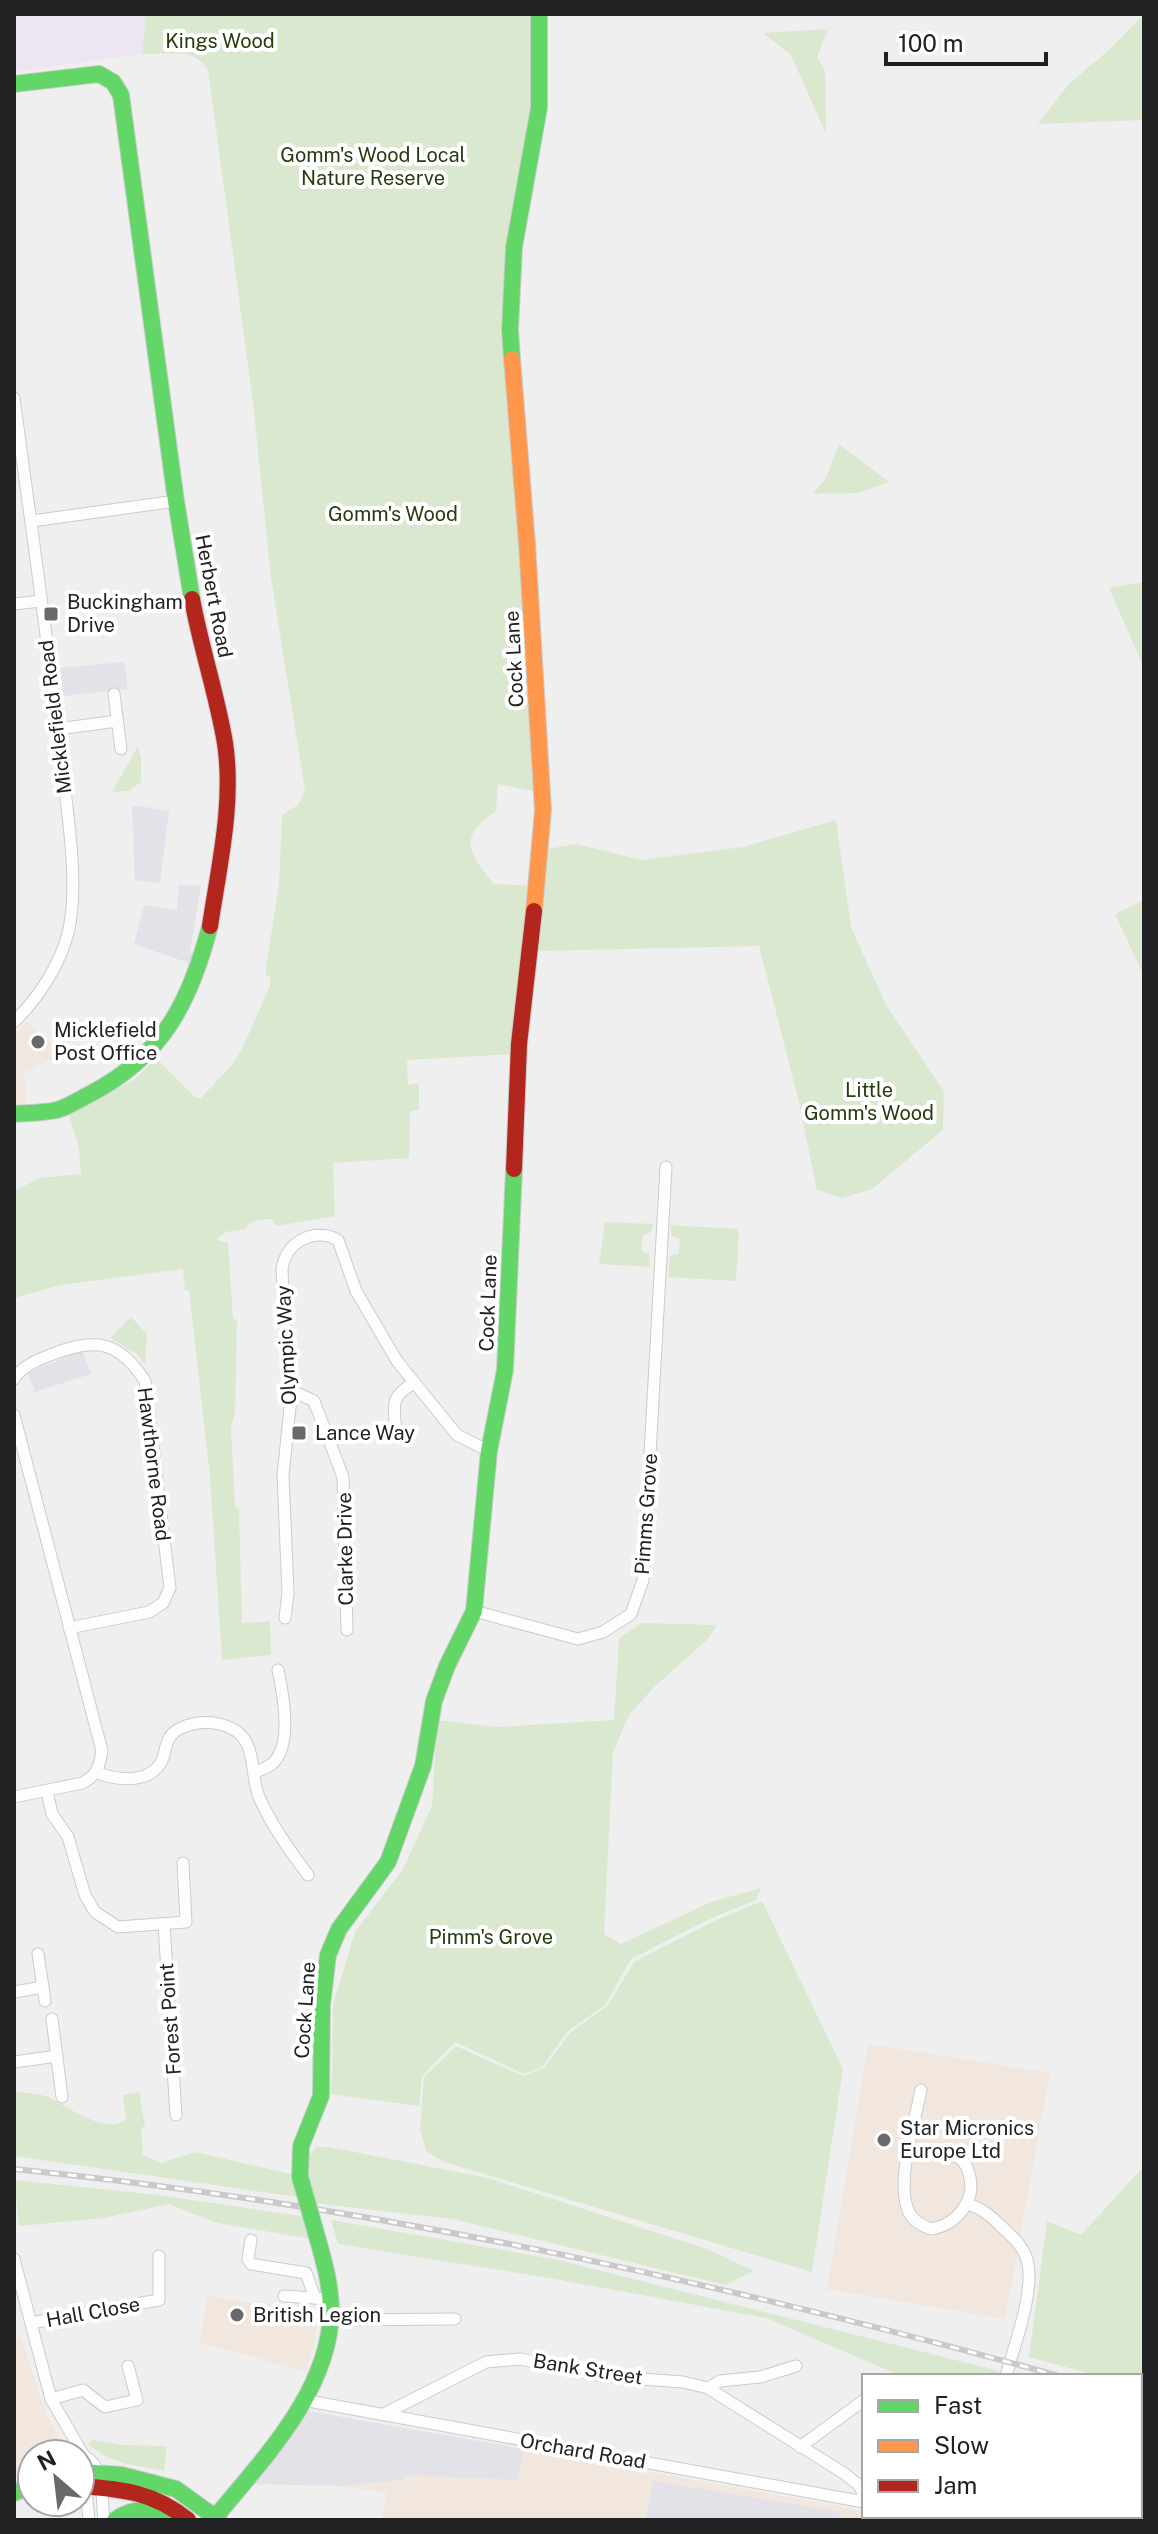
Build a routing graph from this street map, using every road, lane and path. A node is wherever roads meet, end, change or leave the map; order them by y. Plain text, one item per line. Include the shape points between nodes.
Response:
1 (539, 14) edge
2 (14, 84) edge
3 (14, 398) edge
4 (176, 501) junction
5 (32, 521) junction
6 (41, 601) junction
7 (14, 604) edge
8 (114, 694) dead end
9 (117, 721) junction
10 (58, 729) junction
11 (121, 749) dead end
12 (14, 1022) edge
13 (14, 1114) edge
14 (666, 1167) dead end
15 (14, 1379) edge
16 (414, 1383) junction
17 (292, 1395) junction
18 (14, 1415) edge
19 (396, 1432) dead end
20 (489, 1451) junction
21 (474, 1611) junction
22 (285, 1618) dead end
23 (69, 1628) junction
24 (347, 1630) dead end
25 (278, 1670) dead end
26 (255, 1772) junction
27 (98, 1773) junction
28 (47, 1791) junction
29 (14, 1797) edge
30 (183, 1863) dead end
31 (308, 1875) dead end
32 (164, 1924) junction
33 (38, 1954) dead end
34 (43, 1987) junction
35 (14, 1992) edge
36 (45, 2001) dead end
37 (52, 2019) dead end
38 (57, 2056) junction
39 (14, 2062) edge
40 (921, 2090) dead end
41 (62, 2097) dead end
42 (176, 2115) dead end
43 (935, 2153) dead end
44 (967, 2204) junction
45 (251, 2240) dead end
46 (159, 2256) dead end
47 (14, 2259) edge
48 (17, 2280) edge
49 (284, 2296) dead end
50 (322, 2299) junction
51 (455, 2319) dead end
52 (331, 2320) junction
53 (31, 2323) junction
54 (128, 2366) dead end
55 (796, 2366) dead end
56 (1007, 2374) edge
57 (708, 2388) junction
58 (51, 2399) junction
59 (303, 2400) junction
60 (862, 2401) edge
61 (383, 2414) junction
62 (70, 2438) edge
63 (800, 2447) junction
64 (96, 2475) edge
65 (96, 2478) edge
66 (862, 2489) edge
67 (862, 2490) edge
68 (96, 2498) edge
69 (216, 2519) edge
70 (104, 2520) edge
71 (115, 2520) edge
72 (175, 2520) edge
73 (188, 2520) edge

1 - 20 street, Cock Lane via 539,108 514,247 510,330 543,810 519,1044 505,1370
2 - 4 street, Herbert Road via 99,74 121,95
3 - 5 street, Micklefield Road
4 - 5 street
4 - 13 street, Herbert Road via 200,644 227,759 227,812 210,927 186,1001 140,1062 65,1107
5 - 6 street, Micklefield Road
6 - 7 street
6 - 10 street, Micklefield Road
8 - 9 street
9 - 10 street
9 - 11 street
10 - 12 street, Micklefield Road via 71,870 69,930 55,968
14 - 21 street, Pimms Grove via 643,1580 631,1614 603,1632 578,1639
15 - 23 street, Hawthorne Road via 23,1368 54,1354 81,1344 101,1344 127,1358 145,1381 170,1588 163,1603 149,1612
16 - 17 street, Olympic Way via 356,1291 338,1240 316,1234 295,1244 282,1266
16 - 19 street via 398,1392 394,1401
16 - 20 street, Olympic Way via 457,1435
17 - 22 street, Olympic Way via 283,1475
17 - 24 street, Clarke Drive via 314,1401 343,1477
18 - 23 street
20 - 21 street, Cock Lane
21 - 50 street, Cock Lane, bridge via 434,1701 423,1766 388,1862 339,1929 328,1955 321,2096 301,2146 300,2177 316,2233
23 - 27 street via 102,1751
25 - 26 street via 283,1740 275,1761
26 - 27 street via 243,1737 228,1726 205,1723 182,1727 168,1737 152,1772 115,1779
26 - 31 street via 256,1788 272,1823
27 - 28 street via 82,1783
28 - 29 street
28 - 32 street via 95,1912 118,1927
30 - 32 street via 186,1922
32 - 42 street, Forest Point
33 - 34 street
34 - 35 street
34 - 36 street
37 - 38 street
38 - 39 street
38 - 41 street
40 - 44 street via 904,2187 908,2211 932,2229 954,2219
43 - 44 street via 958,2156 965,2163 972,2184
44 - 56 street via 990,2215 1016,2240 1028,2266 1027,2296
45 - 50 street via 251,2264 306,2273
46 - 53 street, Hall Close via 159,2300
47 - 48 street
48 - 53 street
49 - 50 street
50 - 52 street, Cock Lane
51 - 52 street
52 - 59 street, Cock Lane via 321,2362
53 - 58 street
54 - 58 street via 137,2400 105,2407 83,2390
55 - 57 street, Bank Street
57 - 61 street, Bank Street via 601,2376 520,2359 486,2362
57 - 63 street, Bank Street
58 - 62 street
59 - 61 street, Orchard Road
59 - 69 street, Cock Lane
60 - 63 street
61 - 67 street, Orchard Road
63 - 66 street, Bank Street
64 - 69 street via 122,2475 176,2489
65 - 73 street via 169,2504
68 - 70 street
71 - 72 street via 124,2512 142,2509

